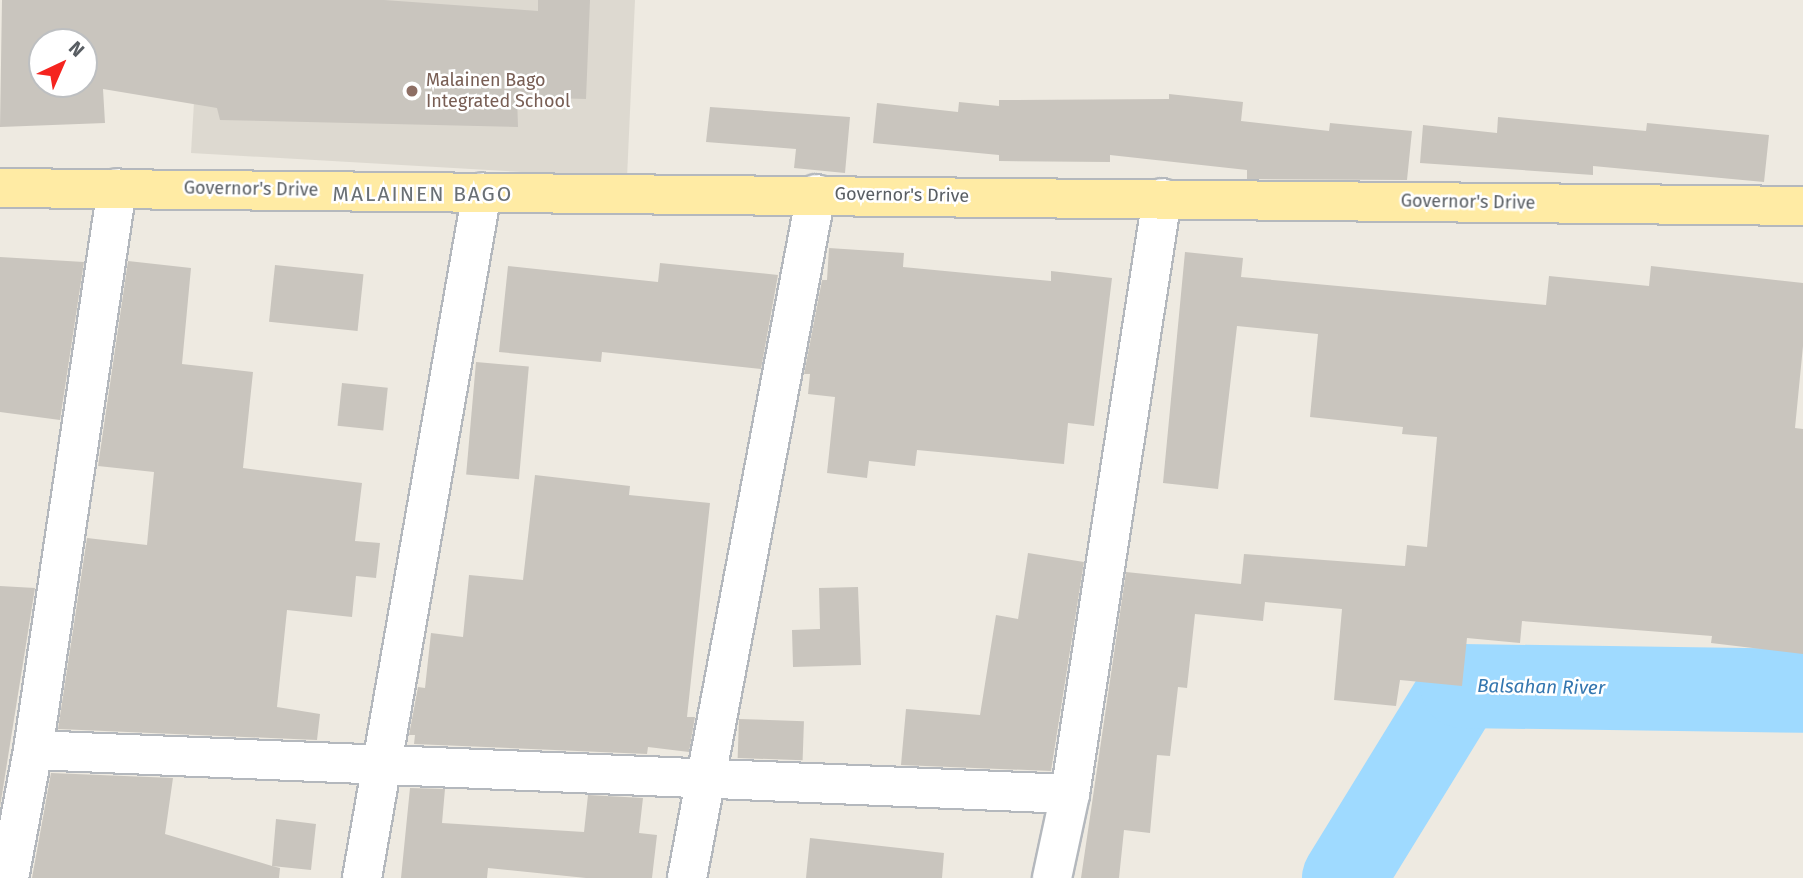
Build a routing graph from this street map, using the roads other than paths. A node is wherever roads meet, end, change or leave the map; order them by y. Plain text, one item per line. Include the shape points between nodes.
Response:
1 (0, 188) edge
2 (117, 188) junction
3 (481, 192) junction
4 (816, 194) junction
5 (1162, 198) junction
6 (1803, 206) edge
7 (33, 750) junction
8 (382, 766) junction
9 (708, 778) junction
10 (1070, 794) junction
11 (9, 878) edge
12 (362, 878) edge
13 (687, 878) edge
14 (1052, 878) edge

1 - 2 main road, Governor's Drive
2 - 3 main road, Governor's Drive
2 - 7 street
3 - 4 main road, Governor's Drive
3 - 8 street
4 - 5 main road, Governor's Drive
4 - 9 street
5 - 6 main road, Governor's Drive
5 - 10 street
7 - 8 street
7 - 11 street
8 - 9 street
8 - 12 street
9 - 10 street
9 - 13 street
10 - 14 street

